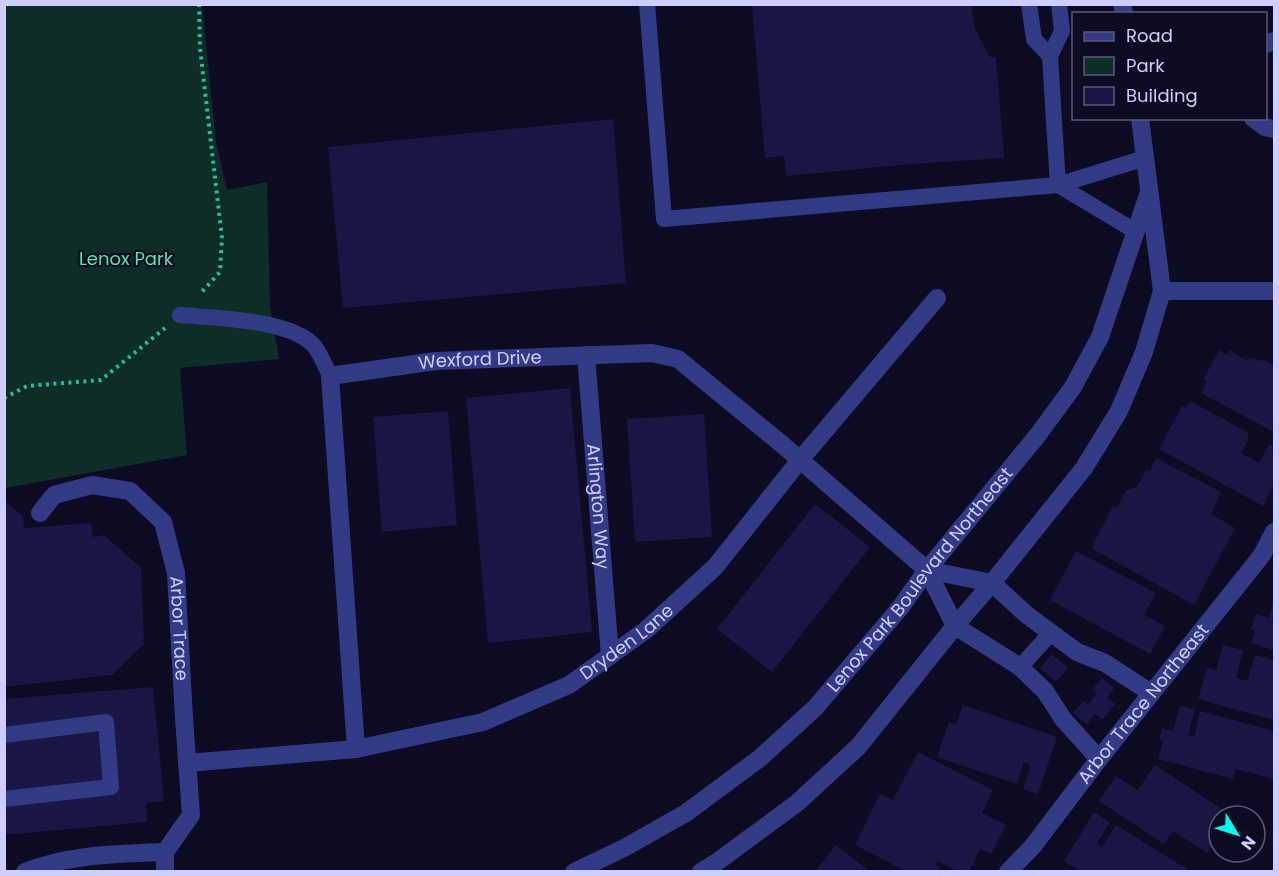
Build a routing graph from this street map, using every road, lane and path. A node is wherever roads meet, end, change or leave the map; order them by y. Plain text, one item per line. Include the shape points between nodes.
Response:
1 (199, 4) edge
2 (647, 4) edge
3 (1029, 4) edge
4 (1059, 4) edge
5 (1050, 56) junction
6 (1140, 120) edge
7 (1256, 120) edge
8 (1275, 129) edge
9 (1145, 158) junction
10 (1058, 185) junction
11 (1149, 191) junction
12 (1136, 231) junction
13 (1162, 291) junction
14 (1275, 291) edge
15 (937, 298) dead end
16 (180, 315) junction
17 (586, 355) junction
18 (330, 376) junction
19 (4, 398) edge
20 (800, 460) junction
21 (40, 513) dead end
22 (1275, 532) edge
23 (927, 570) junction
24 (992, 583) junction
25 (955, 626) junction
26 (1051, 633) junction
27 (610, 656) junction
28 (1020, 667) junction
29 (1151, 693) junction
30 (4, 735) edge
31 (356, 749) junction
32 (1099, 759) junction
33 (187, 763) junction
34 (4, 799) edge
35 (165, 852) junction
36 (24, 872) edge
37 (165, 872) edge
38 (574, 872) edge
39 (700, 872) edge
40 (1008, 872) edge

1 - 16 path via 200,48 222,238 220,272
2 - 10 lane via 664,219
3 - 5 lane via 1034,39
4 - 5 lane via 1062,31
5 - 10 lane
6 - 9 street, Lenox Park Boulevard Northeast
7 - 8 street
9 - 10 lane
9 - 11 street, Lenox Park Boulevard Northeast
10 - 12 lane
11 - 12 street, Lenox Park Boulevard Northeast
11 - 13 street, Lenox Park Boulevard Northeast
12 - 23 street, Lenox Park Boulevard Northeast via 1100,337 1072,387
13 - 14 street
13 - 24 street, Lenox Park Boulevard Northeast via 1144,352 1119,411 1084,468
15 - 20 street, Dryden Lane
16 - 18 lane via 286,328 314,346
16 - 19 path via 101,380 27,386
17 - 18 street, Wexford Drive via 435,361
17 - 20 street, Wexford Drive via 652,353 678,359
17 - 27 street, Arlington Way
18 - 31 street
20 - 23 street, Wexford Drive
20 - 27 street, Dryden Lane via 715,567 646,630
21 - 33 street, Arbor Trace via 54,495 92,485 130,491 163,522 176,573
22 - 29 street, Arbor Trace Northeast via 1262,555
23 - 24 street
23 - 25 street
23 - 38 street, Lenox Park Boulevard Northeast via 815,708 760,759 686,813
24 - 25 street, Lenox Park Boulevard Northeast
24 - 26 street
25 - 28 street
25 - 39 street, Lenox Park Boulevard Northeast via 858,747 797,803
26 - 28 lane
26 - 29 street
27 - 31 street, Dryden Lane via 569,685 483,722
28 - 32 street via 1045,691
29 - 32 street, Arbor Trace Northeast
30 - 34 lane via 106,722 111,787
31 - 33 street, Dryden Lane
32 - 40 street, Arbor Trace Northeast via 1033,846
33 - 35 street, Arbor Trace via 191,814
35 - 36 street via 96,855
35 - 37 street

